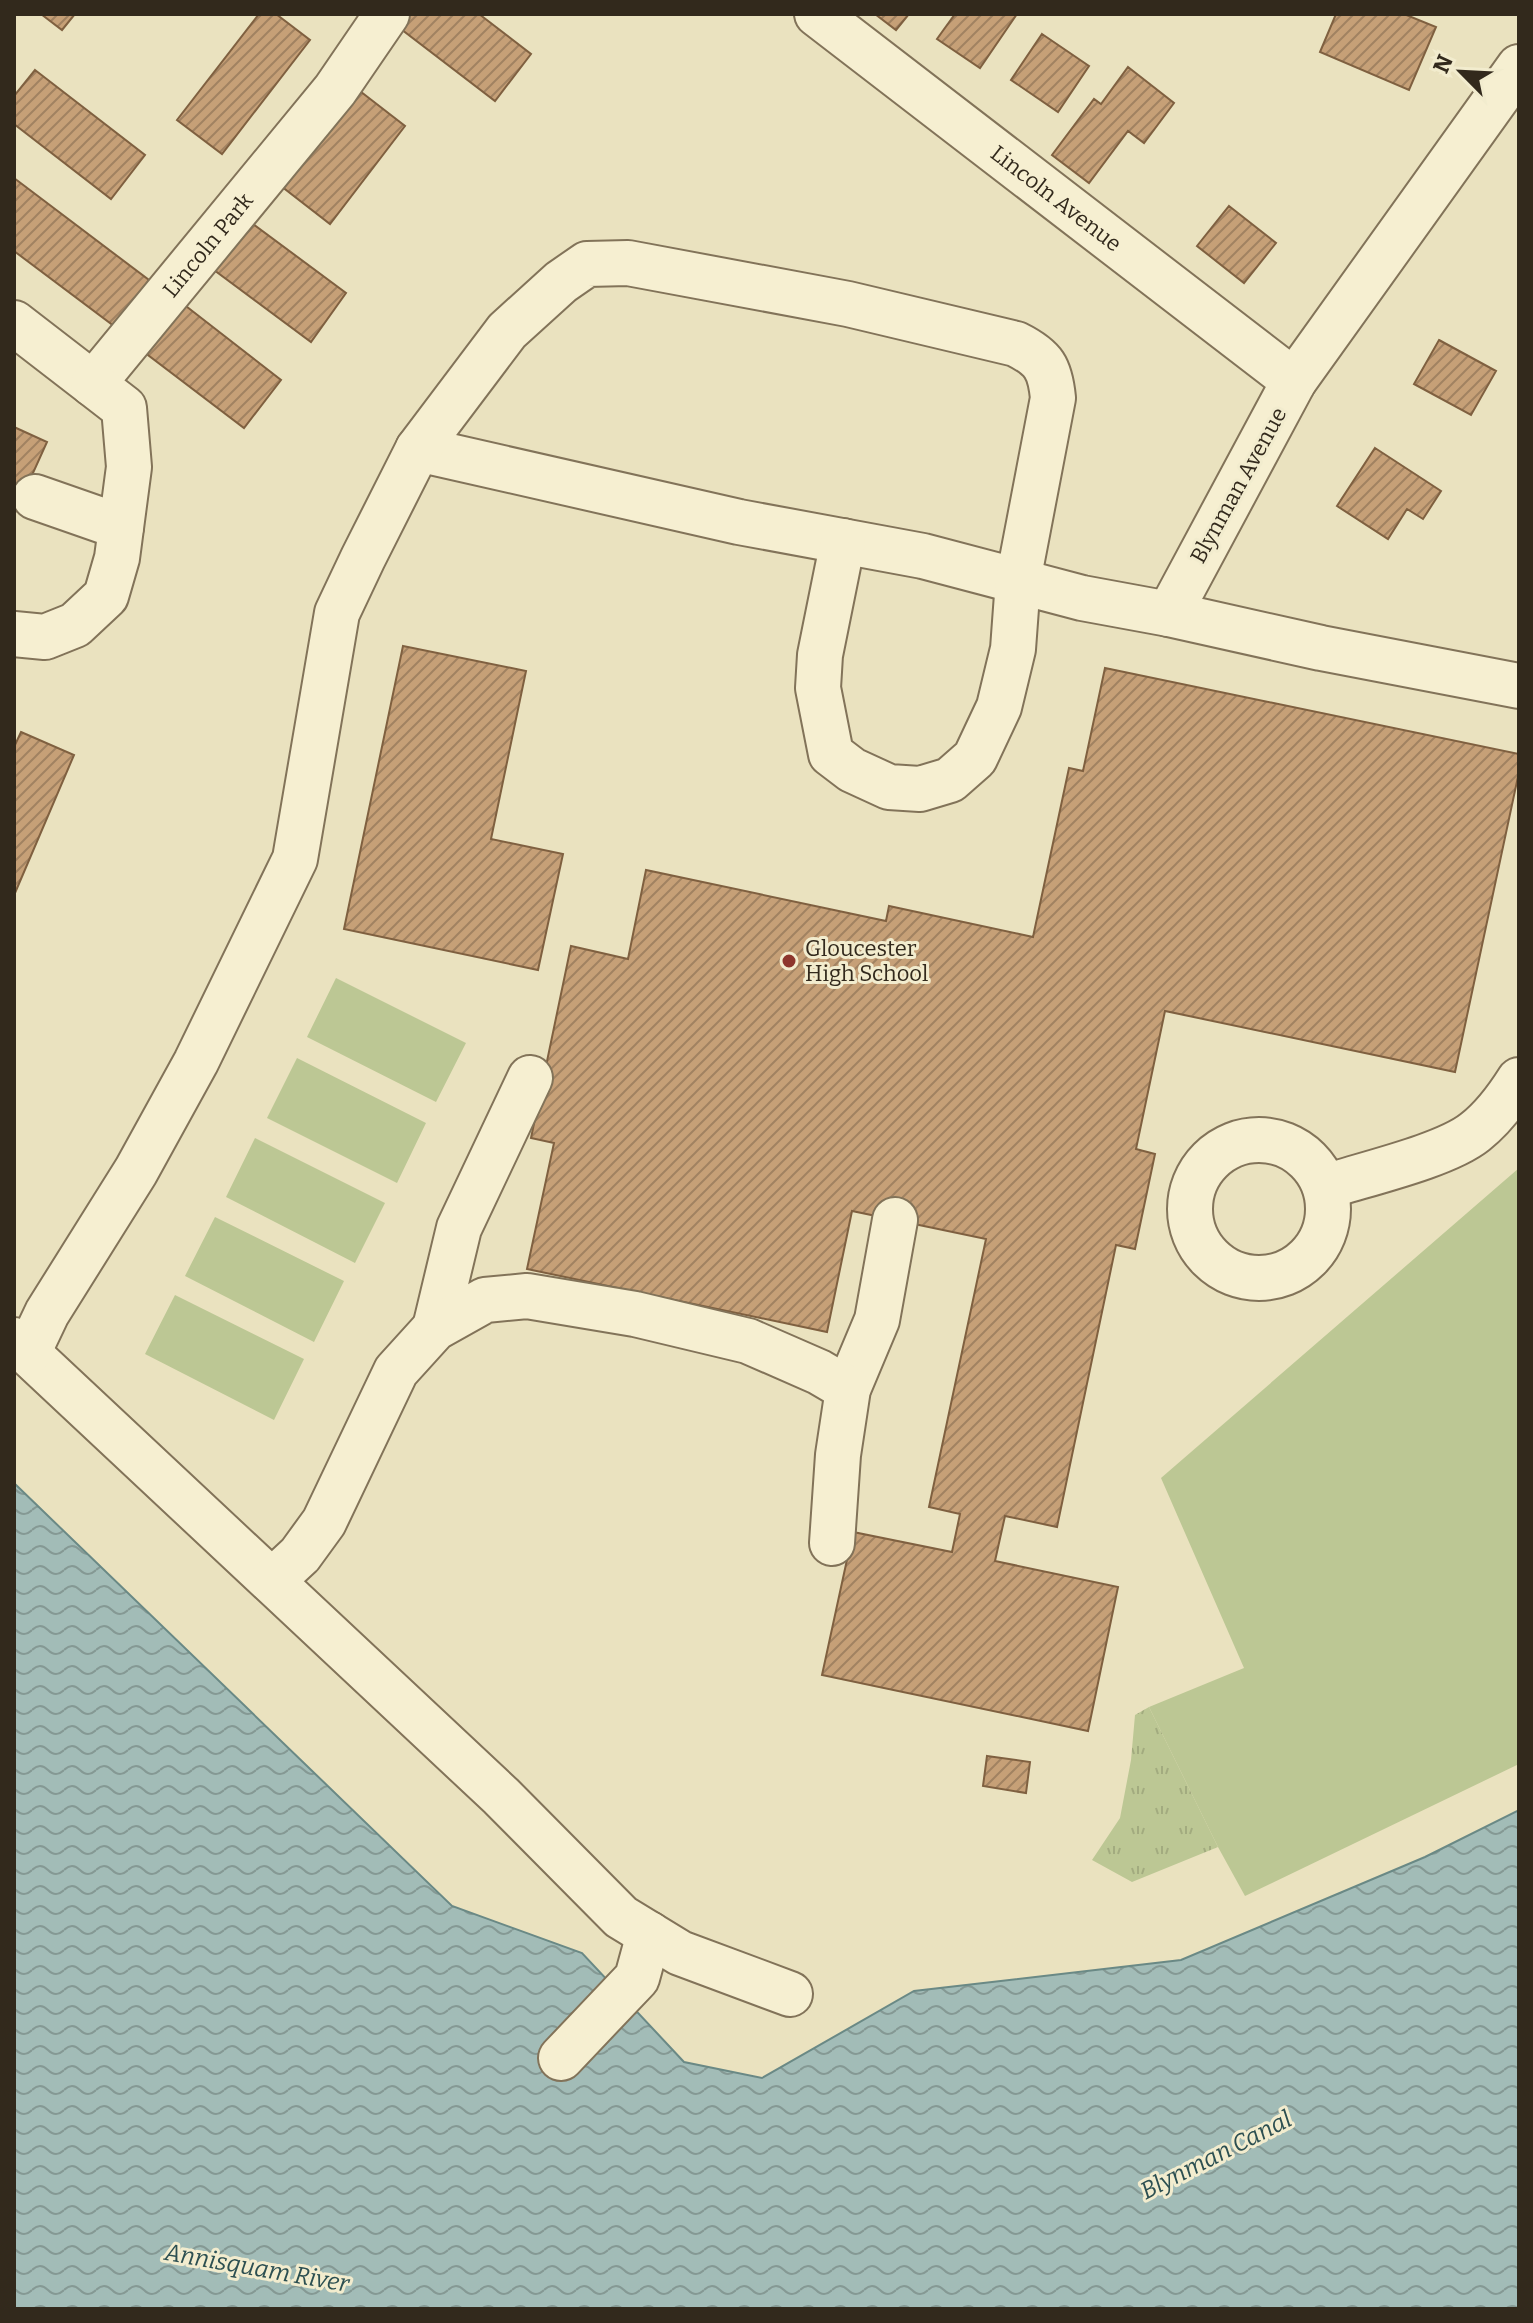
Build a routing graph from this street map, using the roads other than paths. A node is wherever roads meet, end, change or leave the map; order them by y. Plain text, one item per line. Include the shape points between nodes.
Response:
1 (817, 14) edge
2 (377, 17) edge
3 (1519, 67) edge
4 (14, 323) edge
5 (1294, 381) junction
6 (93, 384) junction
7 (418, 449) junction
8 (35, 497) dead end
9 (121, 527) junction
10 (843, 541) junction
11 (1018, 581) junction
12 (1169, 614) junction
13 (14, 634) edge
14 (1519, 686) edge
15 (530, 1078) dead end
16 (1519, 1080) edge
17 (1325, 1187) dead end
18 (895, 1220) dead end
19 (435, 1328) junction
20 (21, 1346) edge
21 (848, 1389) junction
22 (832, 1543) dead end
23 (272, 1581) junction
24 (649, 1934) junction
25 (790, 1994) dead end
26 (561, 2058) dead end

1 - 5 street, Lincoln Avenue
2 - 6 street, Lincoln Park via 335,90
3 - 5 street, Blynman Avenue
4 - 6 street
5 - 12 street, Blynman Avenue
6 - 9 street via 124,408 129,467
7 - 10 street
7 - 11 street via 507,331 587,264 628,263 848,304 1016,344 1036,354 1050,373 1053,398
7 - 20 street via 337,613 295,859 136,1171
8 - 9 street
9 - 13 street via 106,596 75,625 45,637
10 - 11 street
10 - 11 street via 820,655 824,721 831,754 889,787 920,789 950,780 975,758 999,707
11 - 12 street
12 - 14 street
15 - 19 street via 459,1228
16 - 17 street via 1474,1133 1448,1147
18 - 21 street via 877,1320
19 - 21 street via 485,1300 527,1296 748,1341
19 - 23 street via 396,1371 324,1522
20 - 23 street
21 - 22 street
23 - 24 street via 621,1917
24 - 25 street via 680,1953
24 - 26 street via 637,1978

